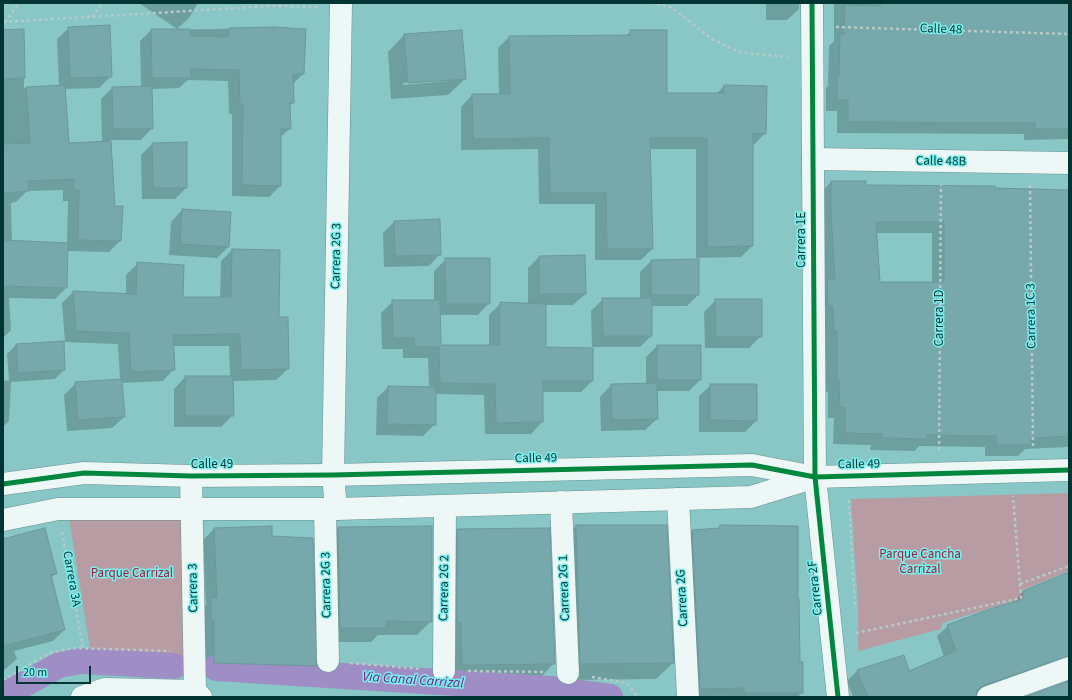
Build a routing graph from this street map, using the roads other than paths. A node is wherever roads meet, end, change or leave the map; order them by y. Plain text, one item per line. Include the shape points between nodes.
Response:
1 (812, 3) edge
2 (341, 5) edge
3 (813, 159) junction
4 (1069, 163) edge
5 (1069, 470) edge
6 (333, 475) junction
7 (191, 476) junction
8 (816, 477) junction
9 (3, 484) edge
10 (678, 499) junction
11 (561, 502) junction
12 (445, 506) junction
13 (192, 509) junction
14 (330, 509) junction
15 (3, 520) edge
16 (328, 661) road end
17 (1069, 668) edge
18 (444, 671) road end
19 (568, 673) road end
20 (198, 694) edge
21 (82, 697) edge
22 (688, 697) edge
23 (838, 697) edge
24 (988, 697) edge

1 - 3 street, Carrera 1E
2 - 6 street, Carrera 2G 3
3 - 4 street, Calle 48B
3 - 8 street, Carrera 1E
5 - 8 street, Calle 49
6 - 7 street, Calle 49
6 - 8 street, Calle 49 via 752,465
6 - 14 street, Carrera 2G 3
7 - 9 street, Calle 49 via 84,473
7 - 13 street, Carrera 3
8 - 10 street, Calle 49 via 751,497
8 - 23 street, Carrera 2F
10 - 11 street, Calle 49
10 - 22 street, Carrera 2G
11 - 12 street, Calle 49
11 - 19 street, Carrera 2G 1
12 - 14 street, Calle 49
12 - 18 street, Carrera 2G 2
13 - 14 street, Calle 49
13 - 15 street, Calle 49 via 58,509
13 - 20 street, Carrera 3
14 - 16 street, Carrera 2G 3
17 - 24 street
20 - 21 street via 106,689

